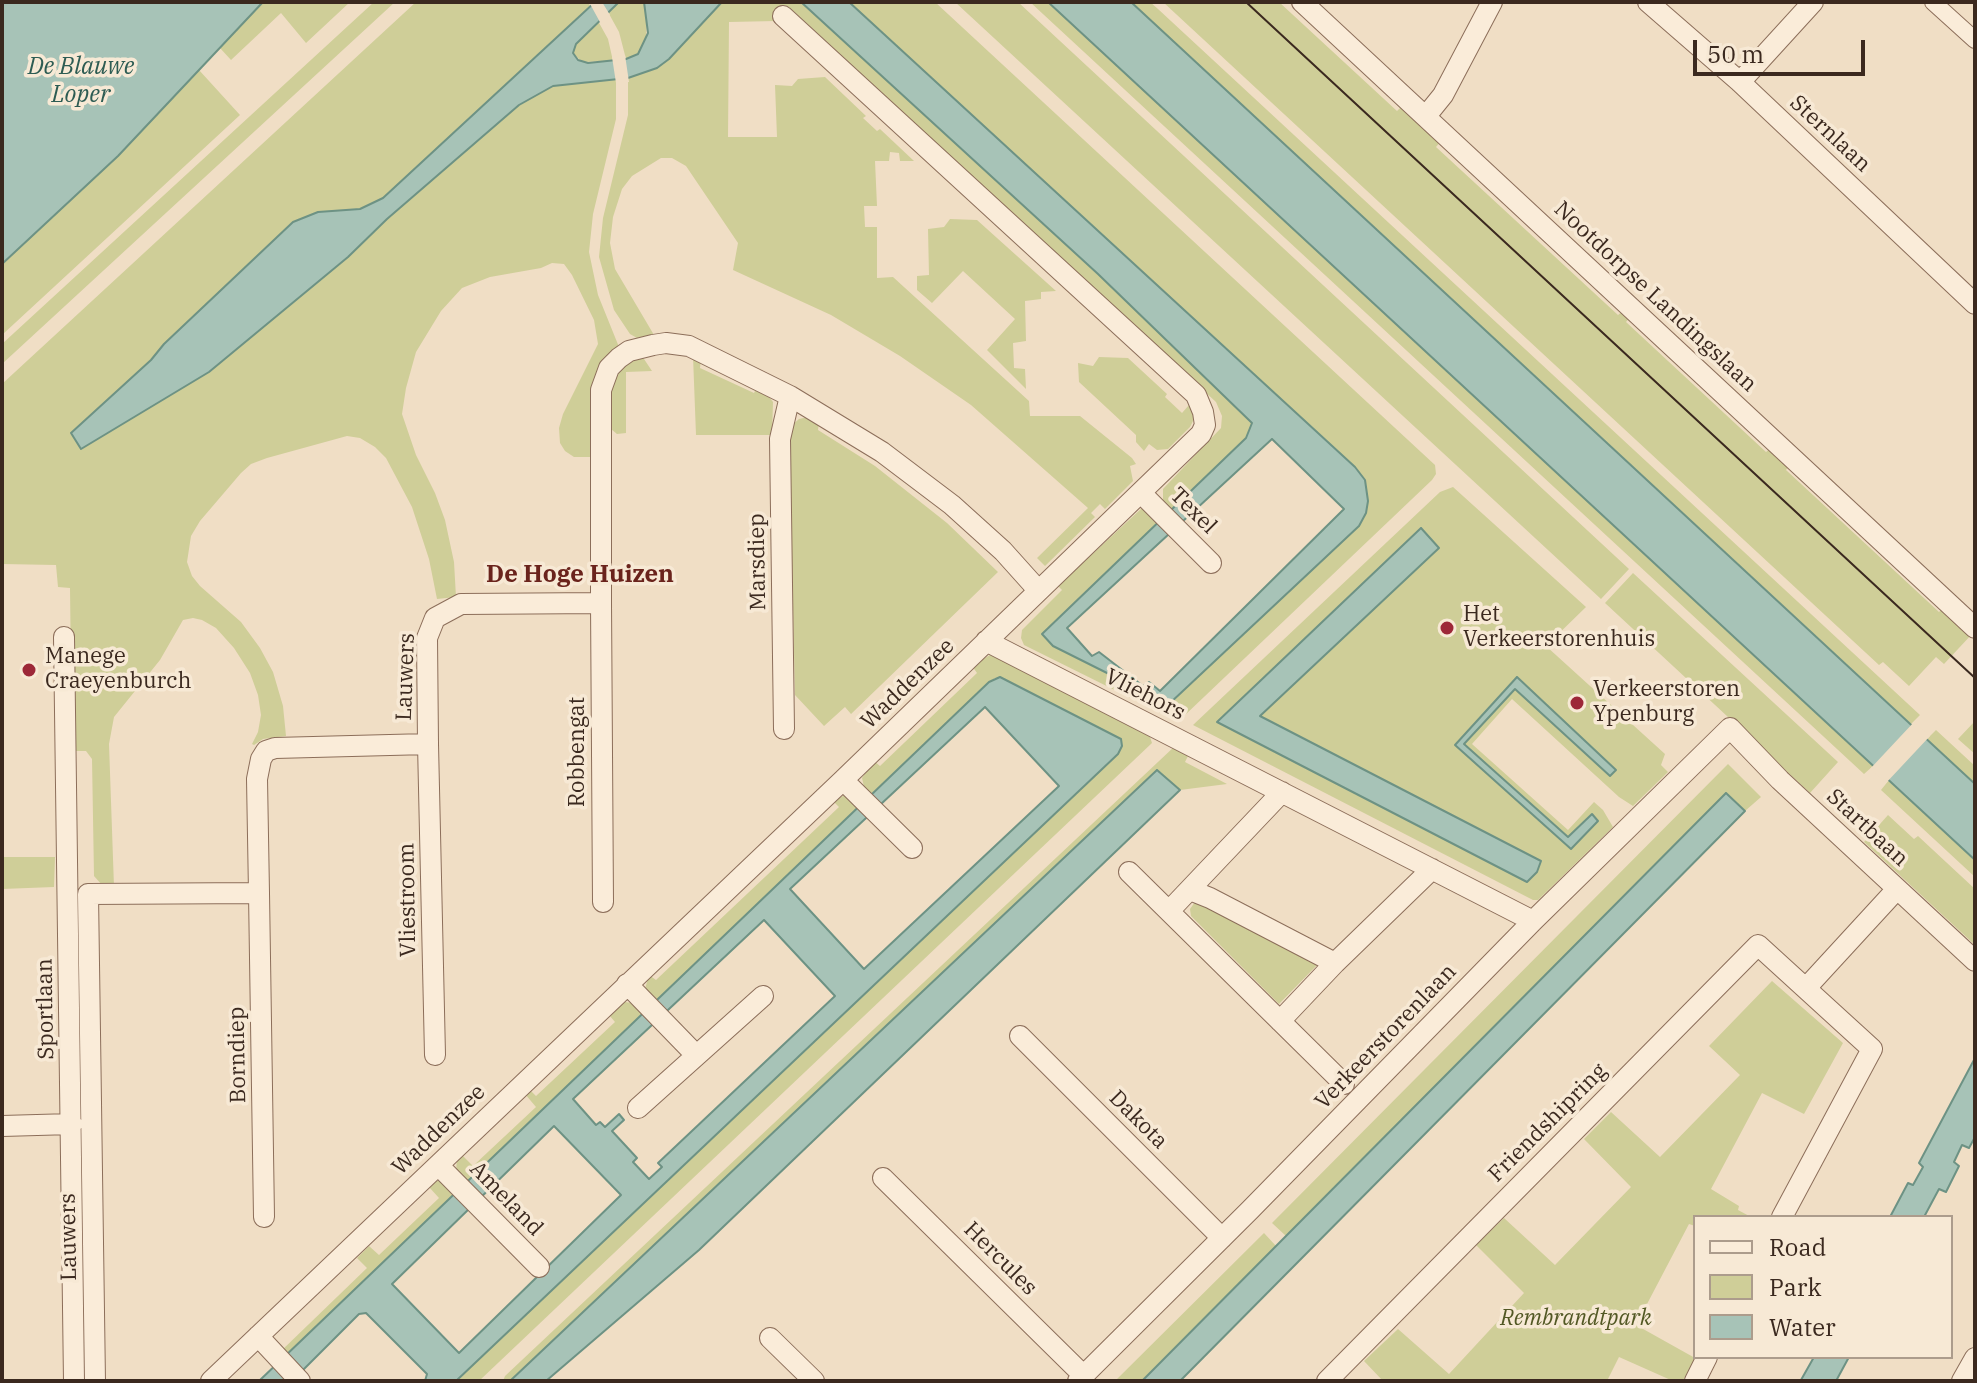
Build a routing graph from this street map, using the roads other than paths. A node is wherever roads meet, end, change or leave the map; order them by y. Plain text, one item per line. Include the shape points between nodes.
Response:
1 (1302, 2) edge
2 (1492, 2) edge
3 (1648, 2) edge
4 (1813, 2) edge
5 (1933, 2) edge
6 (783, 16) dead end
7 (1975, 40) edge
8 (1740, 82) junction
9 (1426, 116) junction
10 (1975, 304) edge
11 (790, 396) junction
12 (1141, 493) junction
13 (1211, 563) dead end
14 (1038, 590) junction
15 (601, 603) junction
16 (1975, 628) edge
17 (64, 637) dead end
18 (986, 641) junction
19 (1730, 728) joint
20 (784, 729) dead end
21 (428, 744) junction
22 (843, 780) junction
23 (1282, 792) junction
24 (912, 848) dead end
25 (1432, 869) junction
26 (1129, 872) dead end
27 (1897, 889) junction
28 (1190, 890) junction
29 (259, 893) junction
30 (603, 902) dead end
31 (1170, 910) junction
32 (1533, 921) junction
33 (1975, 961) edge
34 (1335, 963) junction
35 (627, 984) junction
36 (1806, 988) junction
37 (763, 996) dead end
38 (1280, 1021) junction
39 (1020, 1036) dead end
40 (435, 1055) dead end
41 (696, 1055) junction
42 (1344, 1084) dead end
43 (638, 1108) dead end
44 (72, 1124) junction
45 (2, 1126) edge
46 (438, 1165) junction
47 (883, 1178) dead end
48 (1783, 1215) edge
49 (264, 1217) dead end
50 (1222, 1238) junction
51 (539, 1267) dead end
52 (258, 1336) junction
53 (770, 1338) dead end
54 (1975, 1358) edge
55 (1706, 1359) edge
56 (1080, 1378) edge
57 (74, 1381) edge
58 (95, 1381) edge
59 (211, 1381) edge
60 (299, 1381) edge
61 (814, 1381) edge
62 (1327, 1381) edge
63 (1695, 1381) edge
64 (1962, 1381) edge

1 - 9 street, Nootdorpse Landingslaan
2 - 9 street via 1443,95
3 - 8 street, Sternlaan
4 - 8 street
5 - 7 street
6 - 12 street, Waddenzee via 1196,395 1205,425 1201,434
8 - 10 street, Sternlaan
9 - 16 street, Nootdorpse Landingslaan
11 - 14 street via 882,452 952,505
11 - 15 street via 689,346 666,343 629,351 609,368 601,390
11 - 20 street, Marsdiep via 780,439
12 - 13 street, Texel
12 - 14 street, Waddenzee
14 - 18 street, Waddenzee
15 - 21 street, Lauwers via 461,604 435,618 427,638
15 - 30 street, Robbengat
17 - 44 street, Sportlaan
18 - 22 street, Waddenzee
18 - 23 street, Vliehors
19 - 27 street, Startbaan
19 - 32 street, Verkeerstorenlaan
21 - 29 street, Lauwers via 266,751 257,779
21 - 40 street, Vliestroom
22 - 24 street
22 - 35 street, Waddenzee
23 - 25 street, Vliehors
23 - 28 street
25 - 32 street, Vliehors
25 - 34 street
26 - 31 street
27 - 33 street, Startbaan
27 - 36 street
28 - 31 street
28 - 34 street
29 - 49 street, Borndiep
29 - 58 street, Lauwers via 88,894
31 - 38 street
32 - 50 street, Verkeerstorenlaan
34 - 38 street
35 - 41 street
35 - 46 street, Waddenzee
36 - 48 street, Friendshipring via 1872,1049
36 - 62 street, Friendshipring via 1758,945
37 - 41 street
38 - 42 street
39 - 50 street, Dakota
41 - 43 street
44 - 45 street
44 - 57 street, Sportlaan
46 - 51 street, Ameland
46 - 52 street, Waddenzee
47 - 56 street, Hercules
50 - 56 street, Verkeerstorenlaan
52 - 59 street, Waddenzee
52 - 60 street
53 - 61 street
54 - 64 street
55 - 63 street

